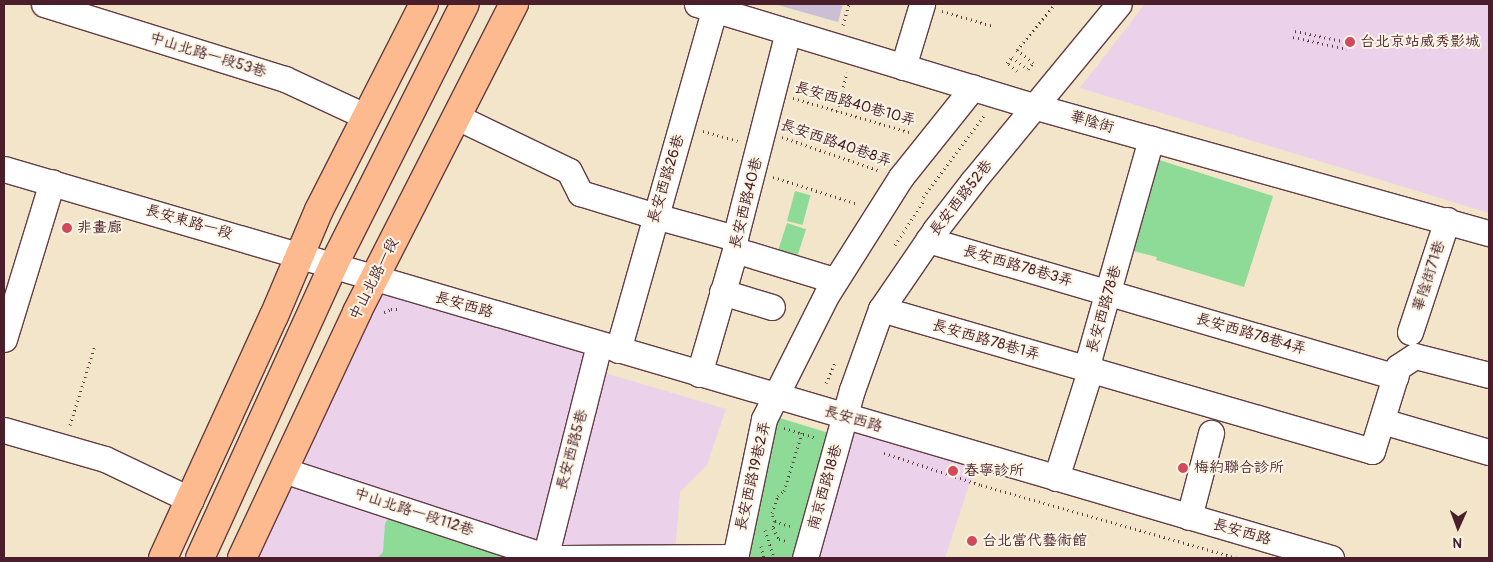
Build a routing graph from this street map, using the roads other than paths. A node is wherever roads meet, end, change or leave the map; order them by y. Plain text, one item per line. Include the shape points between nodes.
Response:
1 (44, 4) edge
2 (424, 4) edge
3 (465, 4) edge
4 (514, 4) edge
5 (922, 4) edge
6 (1119, 4) edge
7 (709, 5) edge
8 (788, 32) junction
9 (903, 67) junction
10 (973, 87) junction
11 (1033, 106) junction
12 (367, 117) junction
13 (457, 117) junction
14 (1151, 139) junction
15 (4, 168) edge
16 (52, 182) junction
17 (655, 216) junction
18 (1447, 220) junction
19 (1489, 233) edge
20 (928, 240) junction
21 (735, 244) junction
22 (300, 255) junction
23 (333, 266) junction
24 (374, 279) junction
25 (834, 280) junction
26 (722, 292) junction
27 (1108, 292) junction
28 (772, 307) dead end
29 (881, 309) junction
30 (1410, 332) dead end
31 (4, 339) edge
32 (608, 347) junction
33 (1090, 371) junction
34 (1396, 372) junction
35 (699, 374) junction
36 (1489, 375) edge
37 (778, 396) junction
38 (845, 416) junction
39 (1382, 421) junction
40 (4, 430) edge
41 (1211, 433) dead end
42 (1489, 452) edge
43 (283, 470) junction
44 (1056, 478) junction
45 (191, 500) junction
46 (1189, 516) junction
47 (545, 557) edge
48 (163, 558) edge
49 (200, 558) edge
50 (242, 558) edge
51 (736, 558) edge
52 (805, 558) edge
53 (1331, 558) edge

1 - 12 street, 中山北路一段53巷 via 285,79
2 - 12 main road
3 - 23 main road
4 - 13 main road, 中山北路一段
5 - 9 street
6 - 11 street, 長安西路52巷
7 - 8 street, 華陰街
7 - 17 street, 長安西路26巷 via 682,124
8 - 9 street, 華陰街
8 - 21 street, 長安西路40巷
9 - 10 street, 華陰街
10 - 11 street, 華陰街
10 - 25 street, 長安西路19巷2弄 via 901,177
11 - 14 street, 華陰街
11 - 20 street, 長安西路52巷
12 - 22 main road via 319,210
13 - 17 street via 569,171 580,192
13 - 24 main road, 中山北路一段
14 - 18 street, 華陰街
14 - 27 street, 長安西路78巷
15 - 16 street, 長安東路一段
16 - 22 street, 長安東路一段
16 - 31 street
17 - 21 street
17 - 32 street, 長安西路26巷
18 - 19 street, 華陰街
18 - 30 street, 華陰街71巷
20 - 27 street, 長安西路78巷3弄
20 - 29 street, 長安西路52巷
21 - 25 street
21 - 26 street, 長安西路40巷
22 - 23 street, 長安東路一段
22 - 45 main road
23 - 24 street, 長安東路一段
23 - 49 main road
24 - 32 street, 長安西路
24 - 43 main road, 中山北路一段
25 - 37 street, 長安西路19巷2弄
26 - 28 street
26 - 35 street, 長安西路40巷
27 - 33 street, 長安西路78巷 via 1089,358
27 - 34 street, 長安西路78巷4弄
29 - 33 street, 長安西路78巷1弄
29 - 38 street, 長安西路52巷
32 - 35 street, 長安西路
32 - 47 street, 長安西路5巷
33 - 39 street, 長安西路78巷1弄 via 1372,451
33 - 44 street, 長安西路78巷
34 - 36 street via 1415,356
34 - 39 street
35 - 37 street, 長安西路
37 - 38 street, 長安西路
37 - 51 street, 長安西路19巷2弄 via 764,419
38 - 44 street, 長安西路
38 - 52 street, 南京西路18巷
39 - 42 street
40 - 45 street via 104,459
41 - 46 street
43 - 47 street, 中山北路一段112巷
43 - 50 main road, 中山北路一段
44 - 46 street, 長安西路
45 - 48 main road
46 - 53 street, 長安西路
47 - 51 street, 中山北路一段112巷

